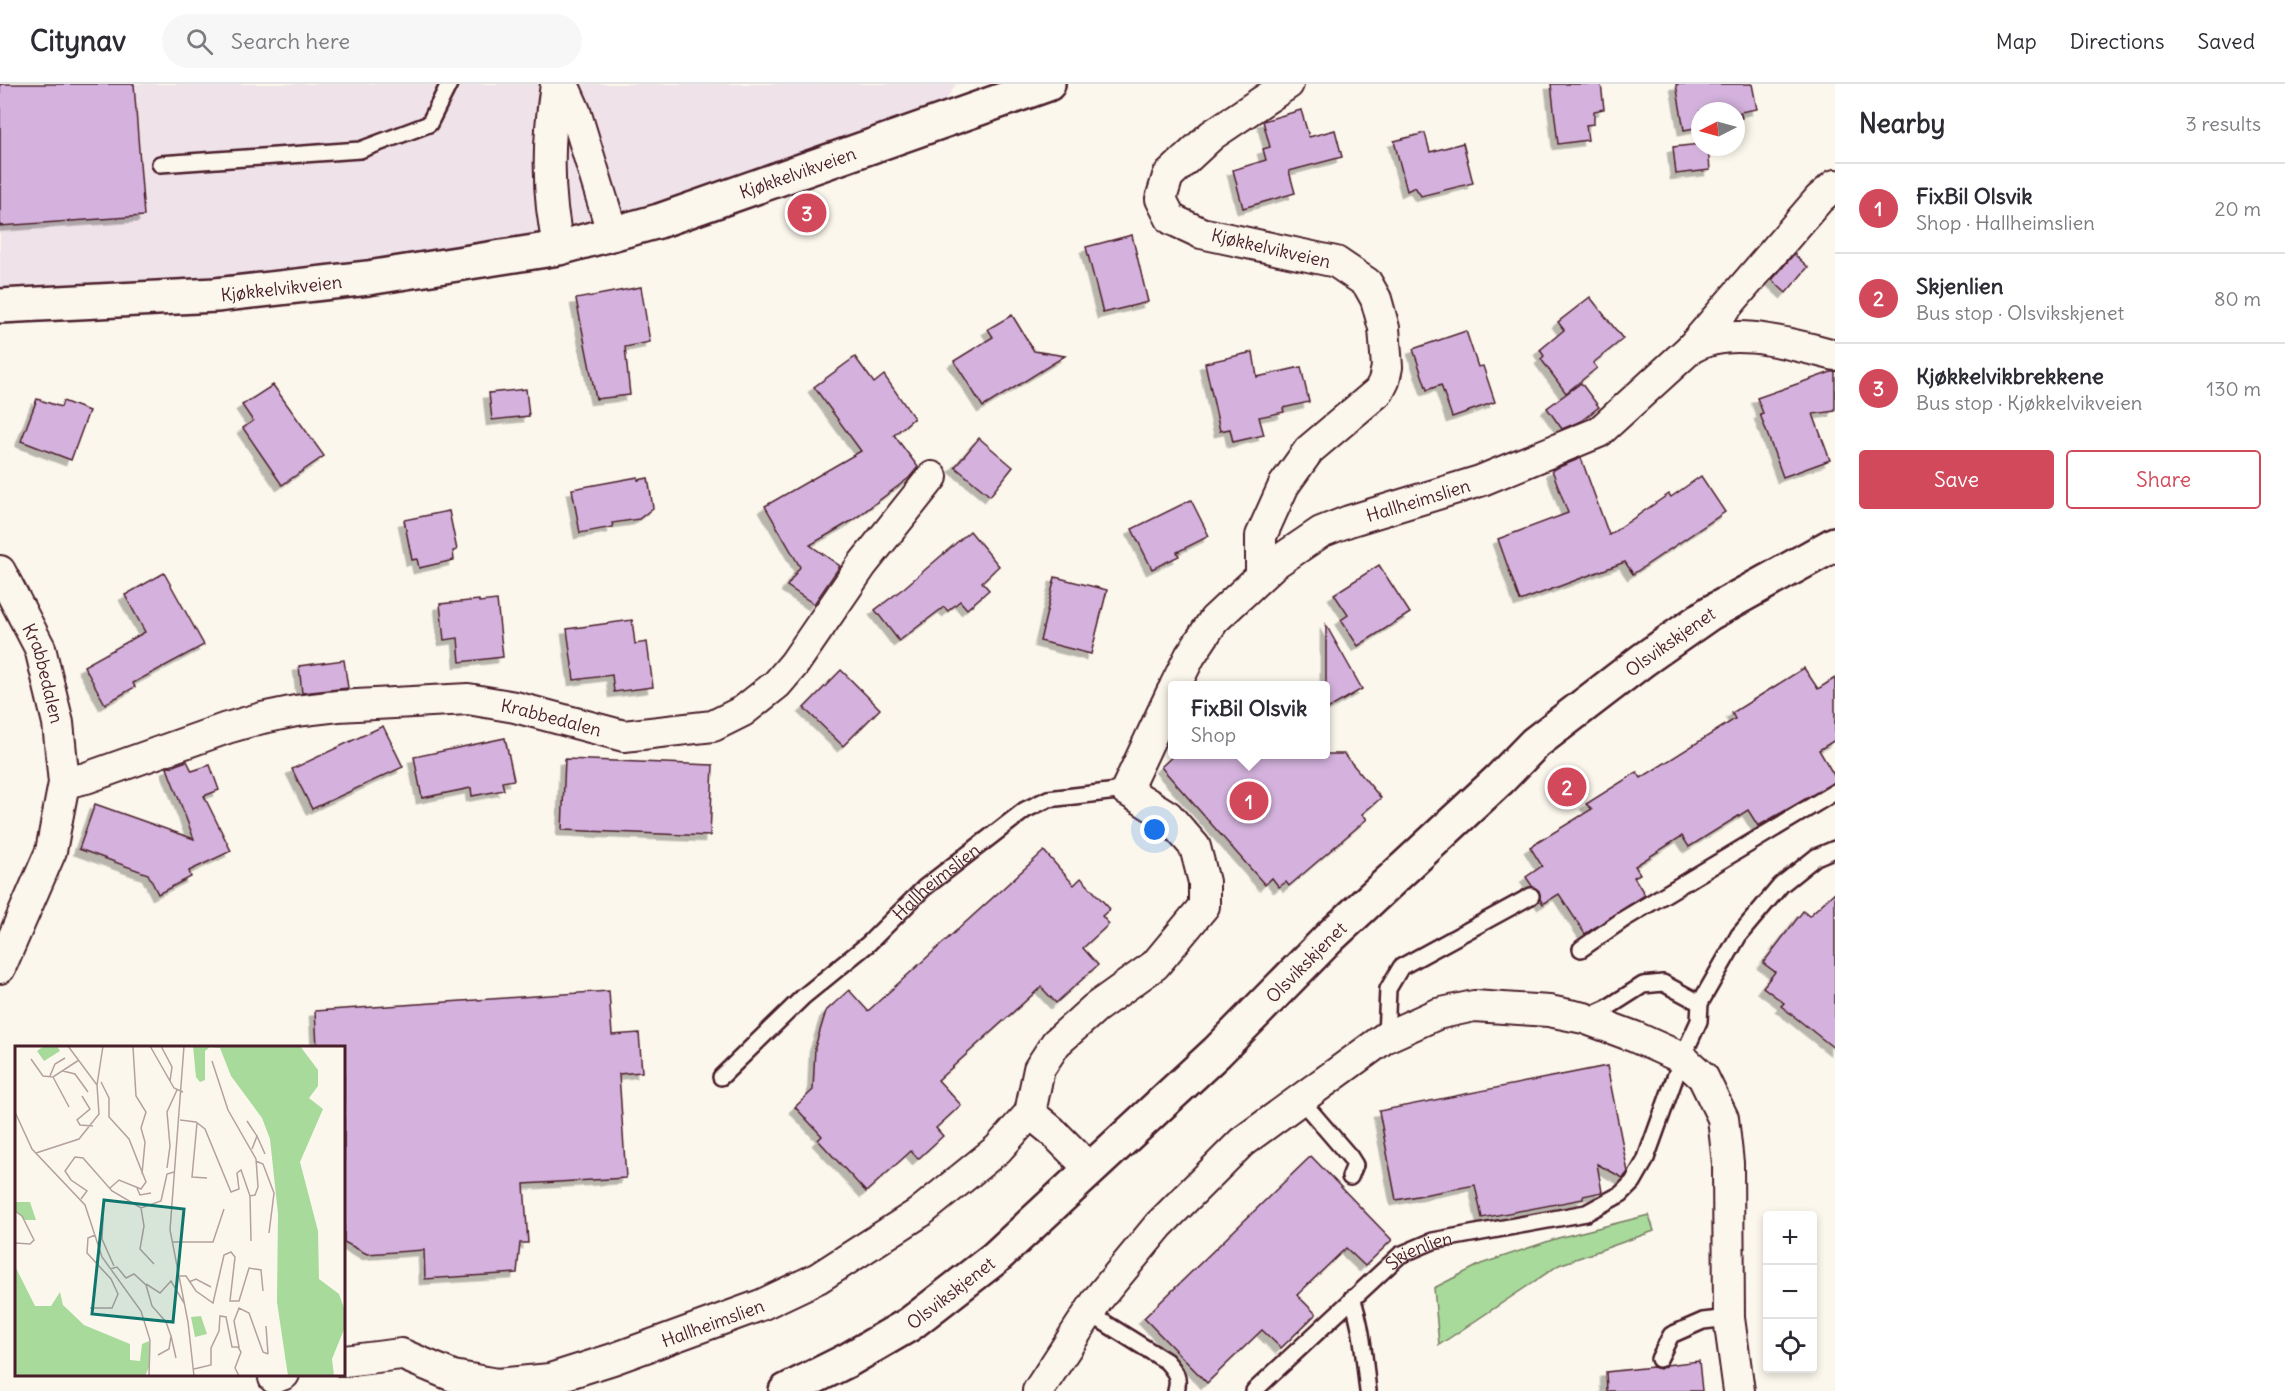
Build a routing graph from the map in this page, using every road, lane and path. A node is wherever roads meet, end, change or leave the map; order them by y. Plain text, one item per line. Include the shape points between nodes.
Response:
1 (448, 84) edge
2 (556, 84) edge
3 (563, 84) edge
4 (1048, 84) edge
5 (1288, 84) edge
6 (160, 164) dead end
7 (1835, 185) edge
8 (613, 235) junction
9 (559, 248) junction
10 (0, 306) edge
11 (1691, 348) junction
12 (1835, 354) edge
13 (932, 477) dead end
14 (1835, 544) edge
15 (0, 571) edge
16 (1261, 575) junction
17 (1178, 681) edge
18 (1168, 702) edge
19 (64, 783) junction
20 (1126, 790) junction
21 (1835, 792) edge
22 (1835, 849) edge
23 (1531, 896) dead end
24 (1581, 949) dead end
25 (0, 968) edge
26 (1700, 1003) junction
27 (1584, 1018) junction
28 (1386, 1037) junction
29 (1682, 1058) junction
30 (721, 1077) dead end
31 (1300, 1099) junction
32 (1030, 1113) junction
33 (1089, 1168) junction
34 (1350, 1177) dead end
35 (1352, 1298) junction
36 (1089, 1312) junction
37 (1729, 1318) junction
38 (1659, 1359) dead end
39 (345, 1361) edge
40 (786, 1391) edge
41 (1038, 1391) edge
42 (1176, 1391) edge
43 (1254, 1391) edge
44 (1368, 1391) edge
45 (1739, 1391) edge

1 - 6 lane via 429,124 360,150
2 - 9 street via 550,159 552,218
3 - 8 street
4 - 8 main road, Kjøkkelvikveien
5 - 16 street, Kjøkkelvikveien via 1212,135 1168,176 1161,199 1171,219 1201,233 1336,262 1367,283 1384,328 1384,381 1379,391 1309,450 1284,485 1261,536
7 - 11 street, Hallheimslien
8 - 9 main road, Kjøkkelvikveien
9 - 10 main road, Kjøkkelvikveien via 378,277 216,295
11 - 12 street, Hallheimslien via 1714,338 1771,339
11 - 16 street, Hallheimslien via 1599,432 1480,482 1321,532
13 - 19 street, Krabbedalen via 862,565 777,684 743,711 713,726 624,736 516,707 468,699 338,706 262,718
14 - 33 main road, Olsvikskjenet via 1710,613 1535,743 1331,936 1217,1052
15 - 19 street, Krabbedalen via 40,648 58,723
16 - 17 street, Hallheimslien via 1214,620
18 - 20 street
19 - 25 street, Krabbedalen via 51,851
20 - 30 lane, Hallheimslien via 1048,799 1024,810 924,888 868,944 803,996
20 - 32 street via 1168,816 1195,847 1204,882 1204,906 1155,964 1056,1042 1039,1069
21 - 24 lane
22 - 26 lane, Skjenlien via 1816,857 1781,885 1739,936
23 - 28 lane via 1401,967 1388,989
26 - 27 lane via 1663,983 1643,985
26 - 29 lane, Skjenlien via 1699,1022
27 - 28 street via 1549,1011 1474,1006 1437,1014
27 - 29 street
28 - 31 street
29 - 35 lane, Skjenlien via 1645,1161 1621,1194 1586,1213 1433,1241 1400,1255
29 - 37 street via 1703,1077 1723,1118 1728,1163
31 - 34 lane via 1350,1157 1354,1165
31 - 36 street via 1242,1142 1159,1225
32 - 33 street
32 - 39 street, Hallheimslien via 998,1149 919,1213 818,1278 761,1305 613,1359 550,1378 497,1384 453,1376 401,1354
33 - 40 main road, Olsvikskjenet via 995,1258 910,1324
35 - 43 lane, Skjenlien
35 - 44 lane
36 - 41 street
36 - 42 lane via 1166,1361 1176,1372
37 - 38 lane via 1703,1320 1671,1335
37 - 45 street

